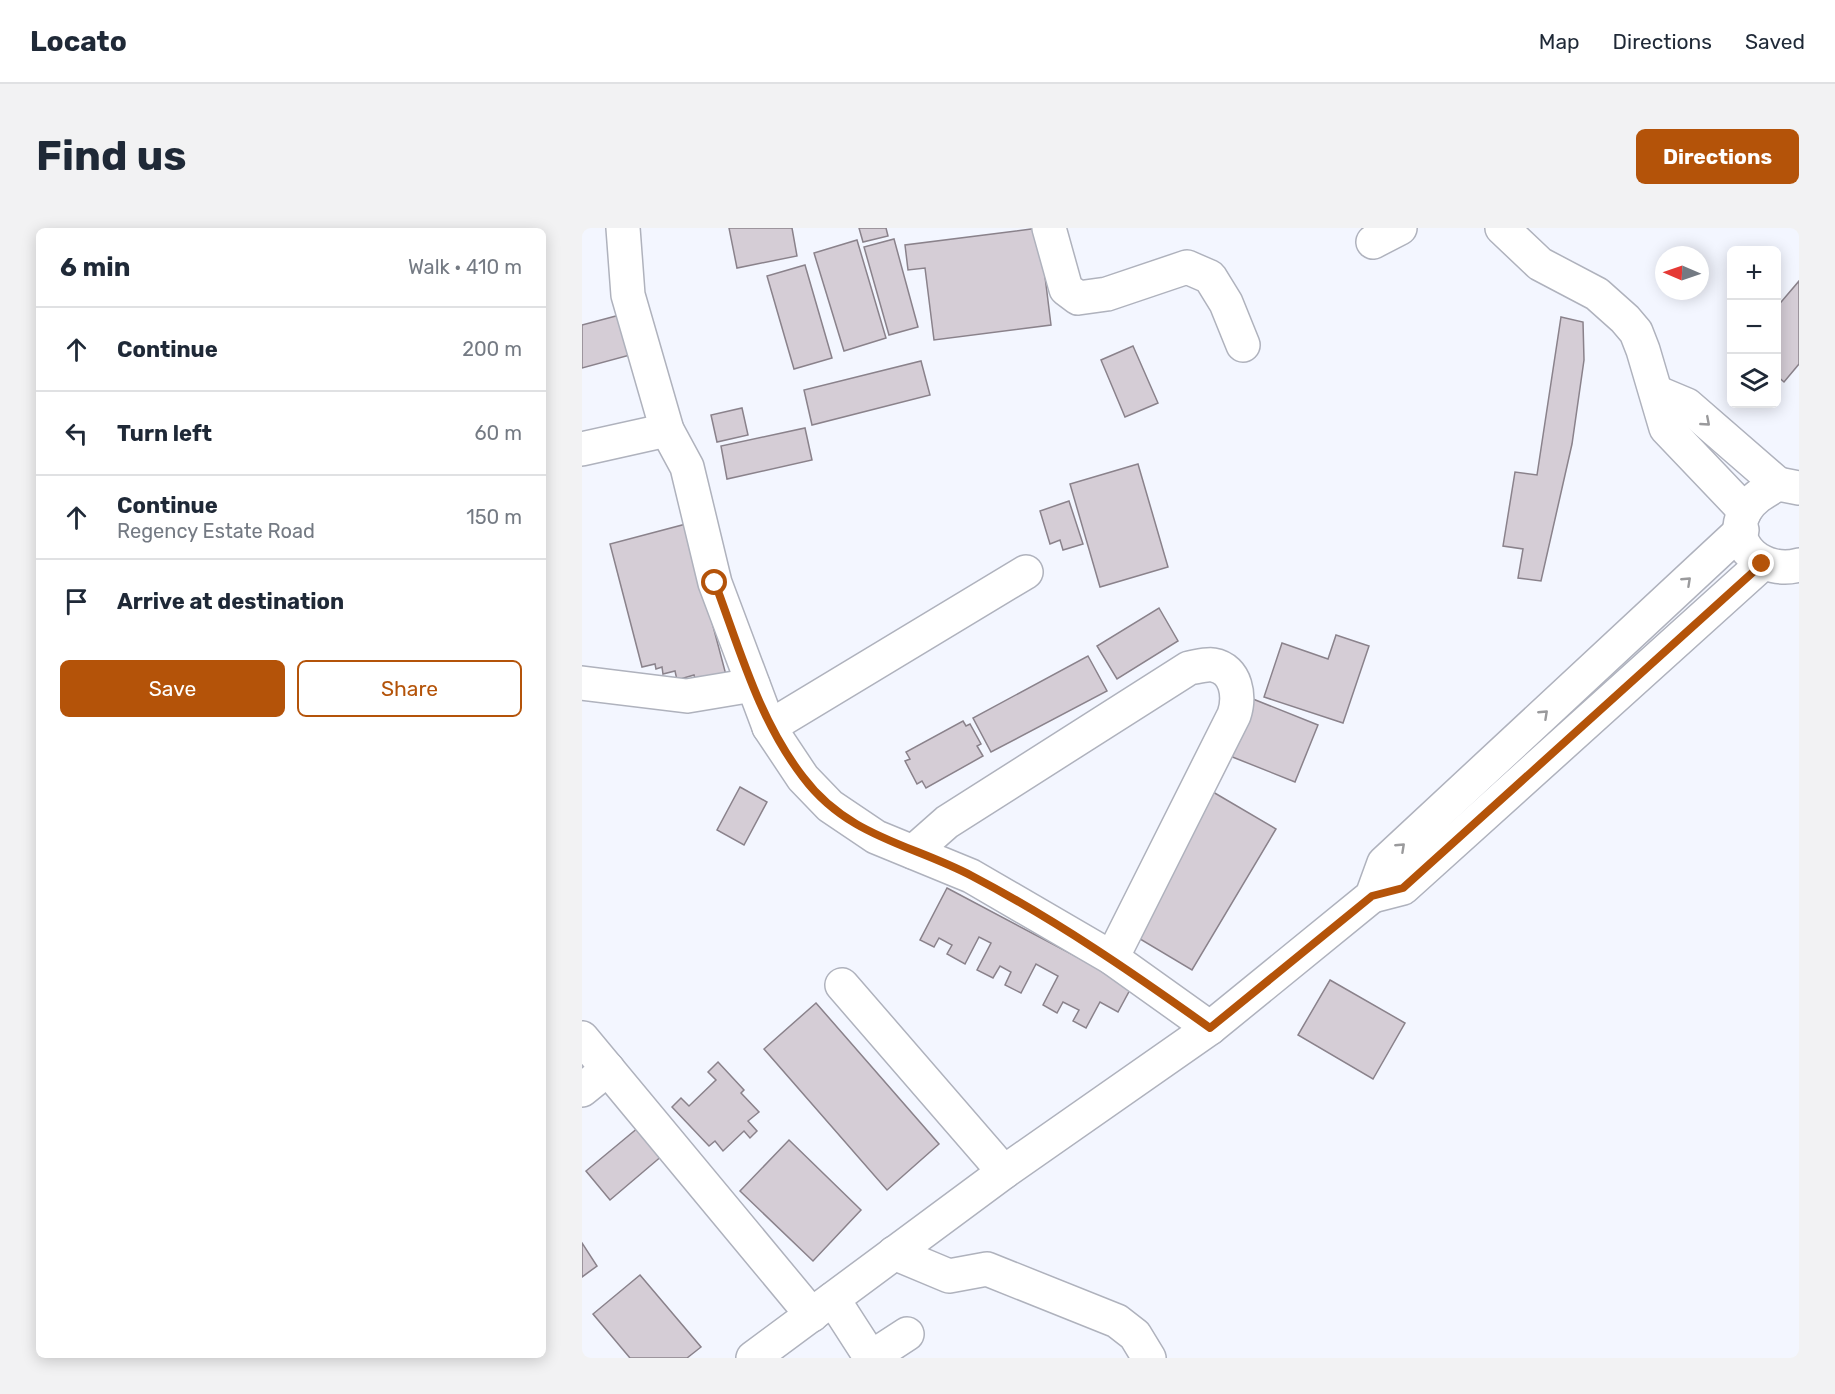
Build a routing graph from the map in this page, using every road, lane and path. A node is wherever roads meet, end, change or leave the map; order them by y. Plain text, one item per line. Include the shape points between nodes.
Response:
1 (623, 228) edge
2 (1049, 228) edge
3 (1502, 228) edge
4 (1243, 345) dead end
5 (1656, 392) junction
6 (667, 430) junction
7 (582, 449) edge
8 (1793, 487) edge
9 (1743, 520) junction
10 (1762, 564) junction
11 (1799, 565) edge
12 (1026, 572) dead end
13 (1591, 670) junction
14 (582, 683) edge
15 (753, 686) junction
16 (1614, 700) junction
17 (769, 727) junction
18 (913, 852) junction
19 (1372, 896) junction
20 (1113, 958) junction
21 (842, 985) dead end
22 (1210, 1028) junction
23 (582, 1038) edge
24 (608, 1069) junction
25 (582, 1090) edge
26 (1004, 1172) junction
27 (894, 1253) junction
28 (822, 1307) junction
29 (907, 1334) dead end
30 (763, 1355) edge
31 (870, 1358) edge
32 (1149, 1358) edge

1 - 6 street via 628,295
2 - 4 street via 1066,289 1078,298 1107,294 1187,267 1210,277 1226,303
3 - 5 street via 1540,264 1597,294 1625,319 1636,332
5 -> 8 street via 1687,405
5 - 9 street via 1666,428
6 - 7 street
6 - 15 street via 687,467 715,583
8 - 9 street via 1760,494
9 - 10 street via 1744,543
13 -> 9 street
10 - 11 street via 1775,568
10 - 16 street
12 - 17 street
13 - 16 street
19 -> 13 street via 1384,863
14 - 15 street via 687,696
15 - 17 street
16 - 19 street via 1403,888
17 - 18 street via 803,778 830,806 876,837
18 - 20 street via 971,876
18 - 20 street via 947,822 1189,668 1214,665 1228,673 1237,688 1234,715
19 - 22 street
20 - 22 street
21 - 26 street
22 - 26 street
23 - 24 street
24 - 25 street
24 - 28 street
26 - 27 street
27 - 28 street
27 - 32 street via 949,1276 987,1269 1117,1321 1135,1335
28 - 30 street
28 - 31 street
29 - 31 street

